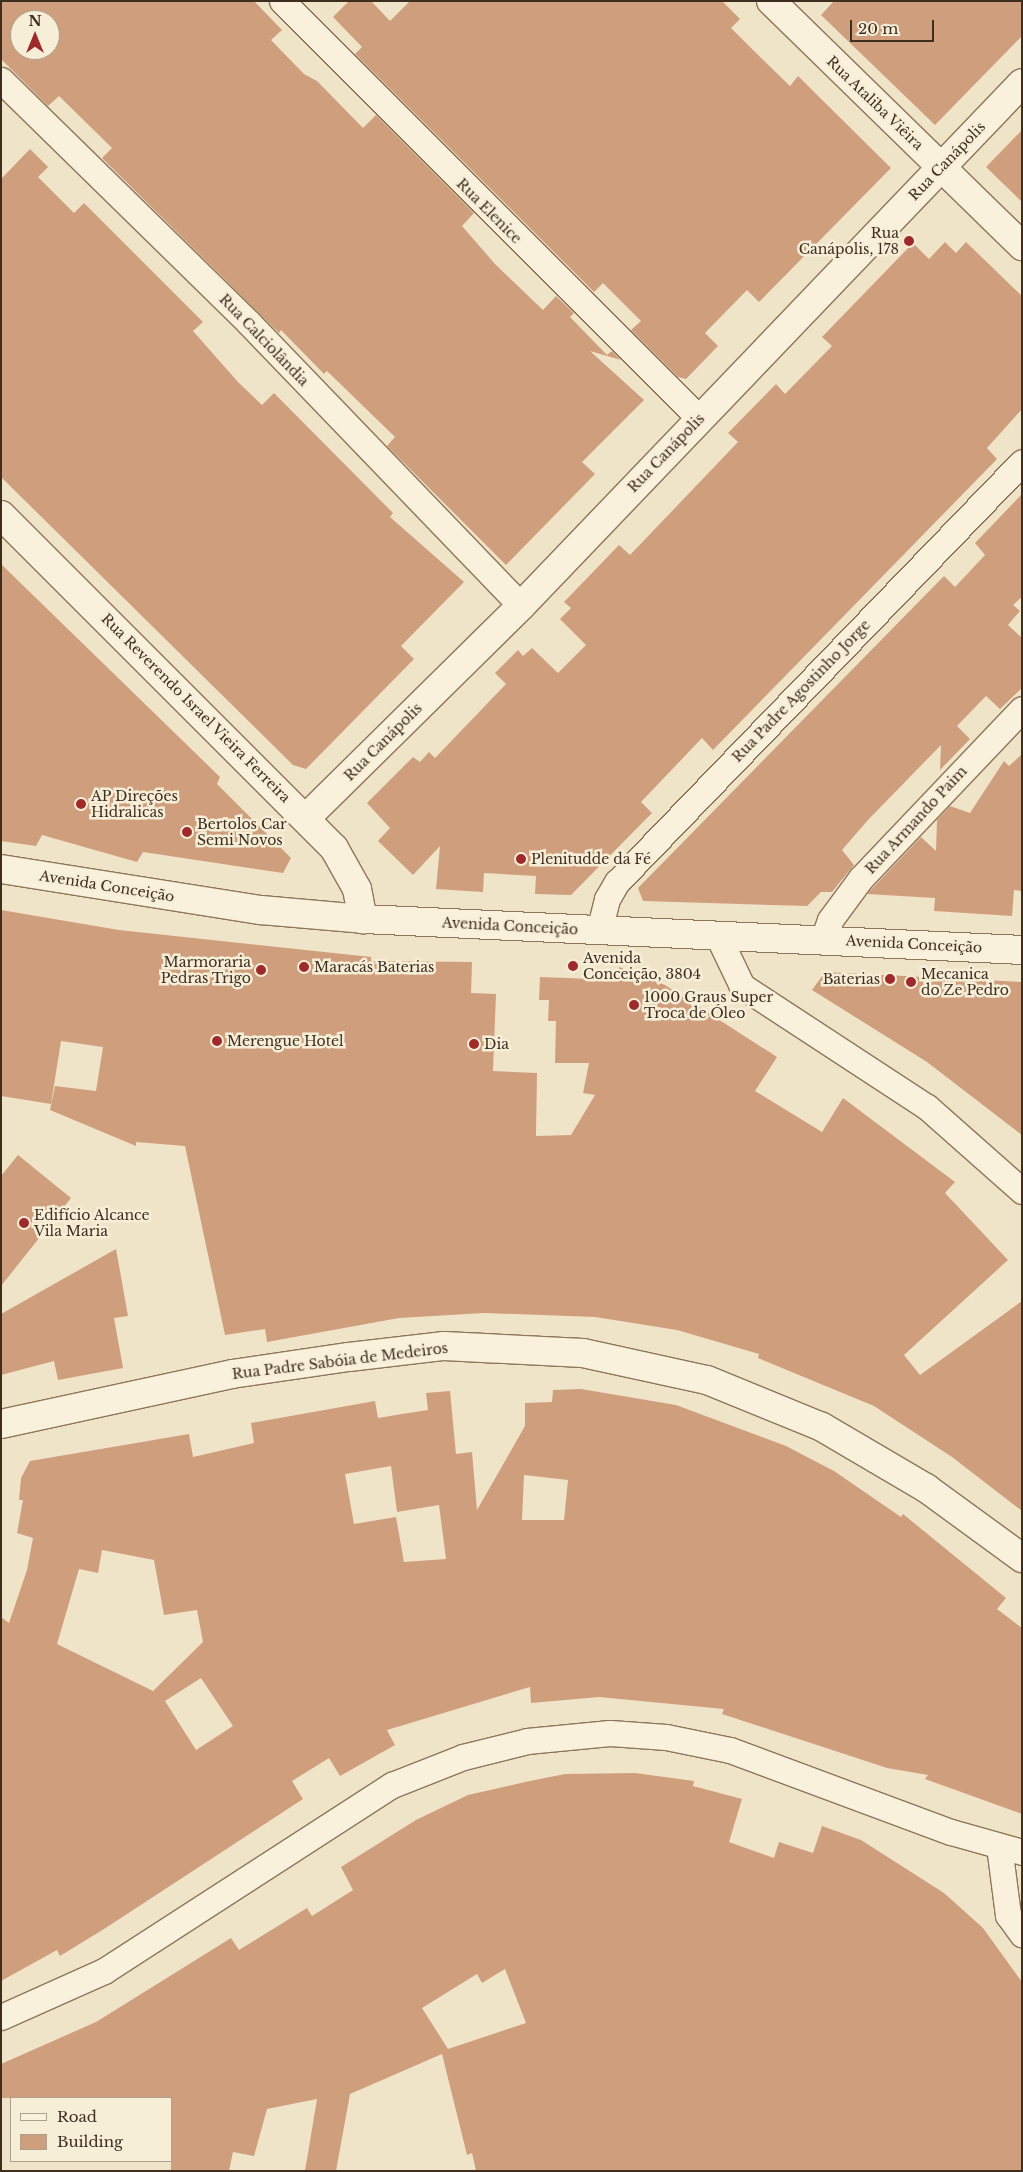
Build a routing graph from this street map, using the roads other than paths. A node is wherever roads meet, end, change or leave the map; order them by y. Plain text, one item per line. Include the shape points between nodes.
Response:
1 (282, 1) edge
2 (771, 1) edge
3 (1, 80) edge
4 (1022, 83) edge
5 (941, 167) junction
6 (1022, 246) edge
7 (700, 418) junction
8 (1022, 462) edge
9 (1, 515) edge
10 (521, 606) junction
11 (1022, 709) edge
12 (306, 818) junction
13 (1, 870) edge
14 (363, 919) junction
15 (599, 930) junction
16 (718, 936) junction
17 (823, 940) junction
18 (1022, 950) edge
19 (1022, 1191) edge
20 (1, 1424) edge
21 (1022, 1558) edge
22 (1010, 1849) edge
23 (1022, 1934) edge
24 (1, 2017) edge

1 - 7 street, Rua Elenice
2 - 5 street, Rua Ataliba Viêira
3 - 10 street, Rua Calciolândia via 248,322
4 - 5 street, Rua Canápolis
5 - 6 street, Rua Ataliba Viêira
5 - 7 street, Rua Canápolis
7 - 10 street, Rua Canápolis
8 - 15 street, Rua Padre Agostinho Jorge via 617,882 607,899
9 - 12 street, Rua Reverendo Israel Vieira Ferreira
10 - 12 street, Rua Canápolis
11 - 17 street, Rua Armando Paim via 861,878 830,920
12 - 14 street, Rua Reverendo Israel Vieira Ferreira via 346,864
13 - 14 street, Avenida Conceição via 261,910
14 - 15 street, Avenida Conceição
15 - 16 street, Avenida Conceição
16 - 17 street, Avenida Conceição
16 - 19 street via 733,973 754,995 927,1107
17 - 18 street, Avenida Conceição
20 - 21 street, Rua Padre Sabóia de Medeiros via 232,1374 349,1357 444,1346 583,1353 707,1380 822,1427 926,1488
22 - 23 street via 1008,1915
22 - 24 street via 730,1750 666,1738 610,1733 527,1741 463,1758 392,1786 104,1971

